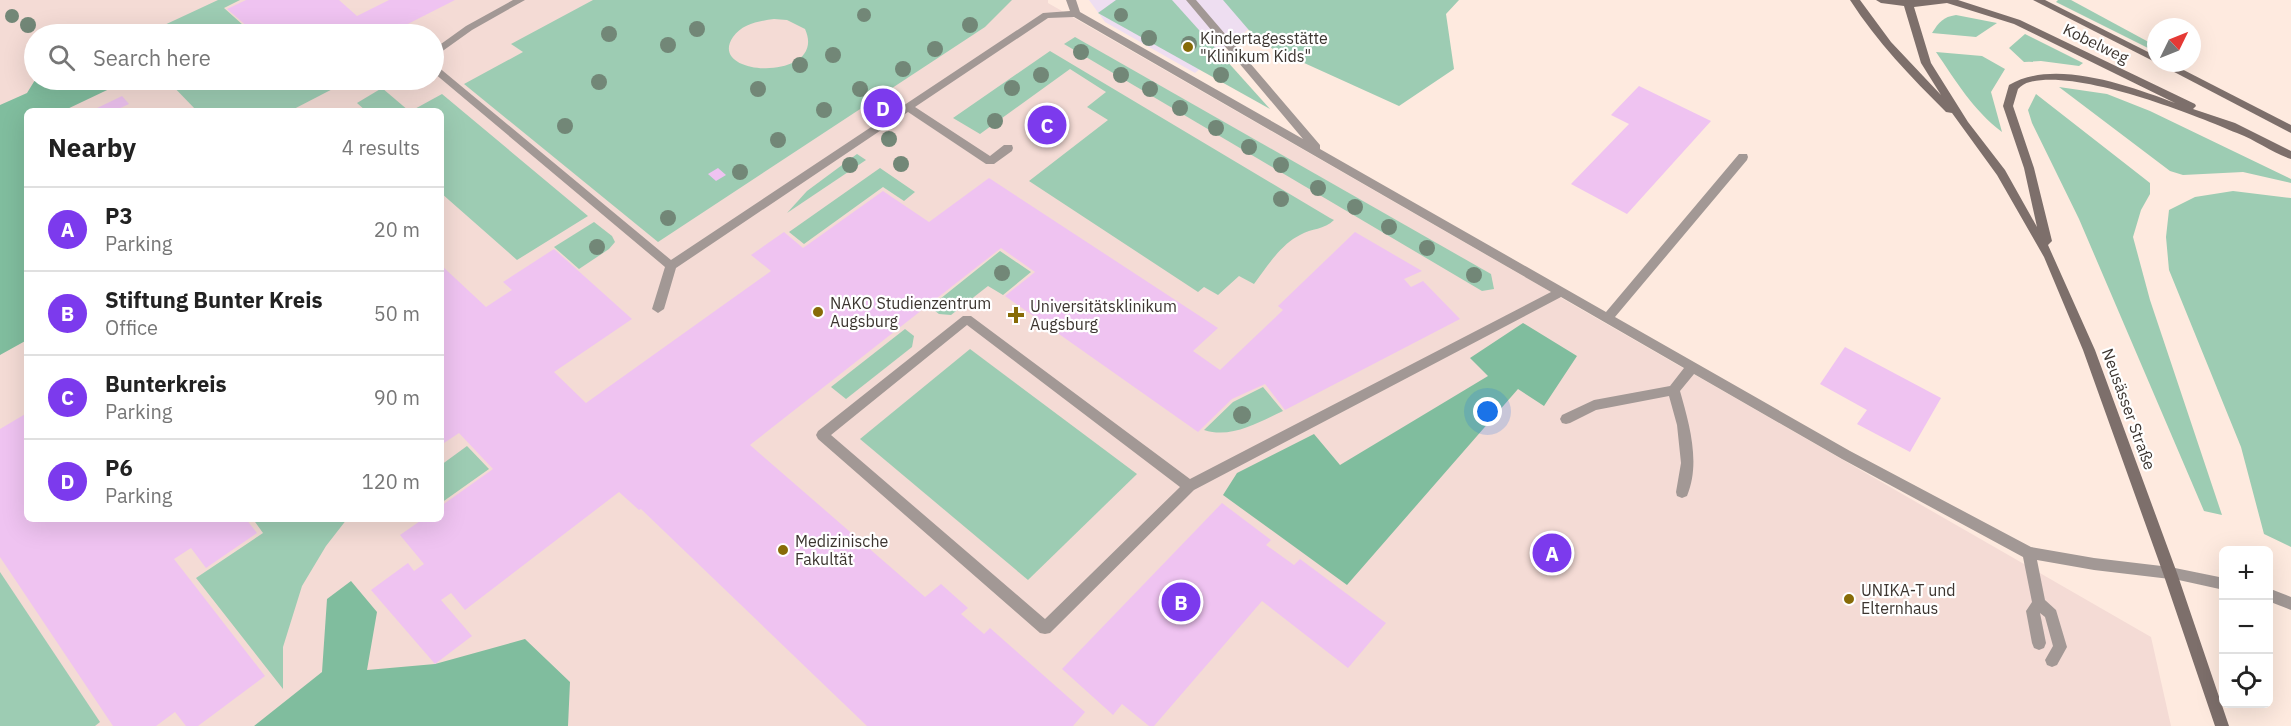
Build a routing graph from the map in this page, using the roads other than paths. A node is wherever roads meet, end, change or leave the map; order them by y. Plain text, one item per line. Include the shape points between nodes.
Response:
1 (520, 0) edge
2 (1071, 0) edge
3 (1191, 0) edge
4 (1855, 0) edge
5 (1881, 0) edge
6 (1947, 0) edge
7 (2038, 0) edge
8 (1908, 4) junction
9 (1076, 14) junction
10 (444, 46) edge
11 (2147, 55) edge
12 (2180, 72) edge
13 (444, 76) edge
14 (907, 107) junction
15 (1964, 124) junction
16 (2238, 129) junction
17 (2291, 129) edge
18 (1008, 148) dead end
19 (1321, 155) junction
20 (2291, 155) edge
21 (1743, 157) dead end
22 (2049, 257) junction
23 (671, 266) junction
24 (1561, 292) junction
25 (658, 309) dead end
26 (1607, 318) junction
27 (1692, 367) junction
28 (1674, 390) junction
29 (1566, 419) dead end
30 (1190, 486) junction
31 (1682, 492) dead end
32 (2029, 553) junction
33 (2170, 573) junction
34 (2219, 583) edge
35 (2273, 596) edge
36 (2039, 603) junction
37 (2291, 604) edge
38 (2039, 643) dead end
39 (2052, 660) dead end
40 (2222, 726) edge

1 - 10 street
2 - 9 street
3 - 19 street
4 - 15 main road, Neusässer Straße via 1899,61
5 - 8 main road
6 - 8 main road
6 - 16 main road, Kobelweg via 2018,22
7 - 11 main road, Kobelweg
8 - 15 main road, Neusässer Straße via 1926,63
9 - 14 street via 1046,15
9 - 19 street
12 - 17 main road
13 - 23 street
14 - 18 street via 990,161
14 - 23 street
15 - 22 main road, Neusässer Straße via 2001,173
16 - 20 main road, Kobelweg
16 - 22 main road via 2104,83 2030,79 2013,87 2008,106 2029,168
19 - 24 street
21 - 26 street
22 - 33 main road, Neusässer Straße via 2089,350
23 - 25 street
24 - 26 street
24 - 30 street
26 - 27 street
27 - 28 street
27 - 32 street
28 - 29 street via 1594,405
28 - 31 street via 1688,463
30 - 30 street via 1045,628 822,435 967,319
32 - 33 street
32 - 36 street
33 - 34 street
33 - 40 main road, Neusässer Straße
35 - 37 street
36 - 38 street via 2033,611
36 - 39 street via 2050,614 2060,647

